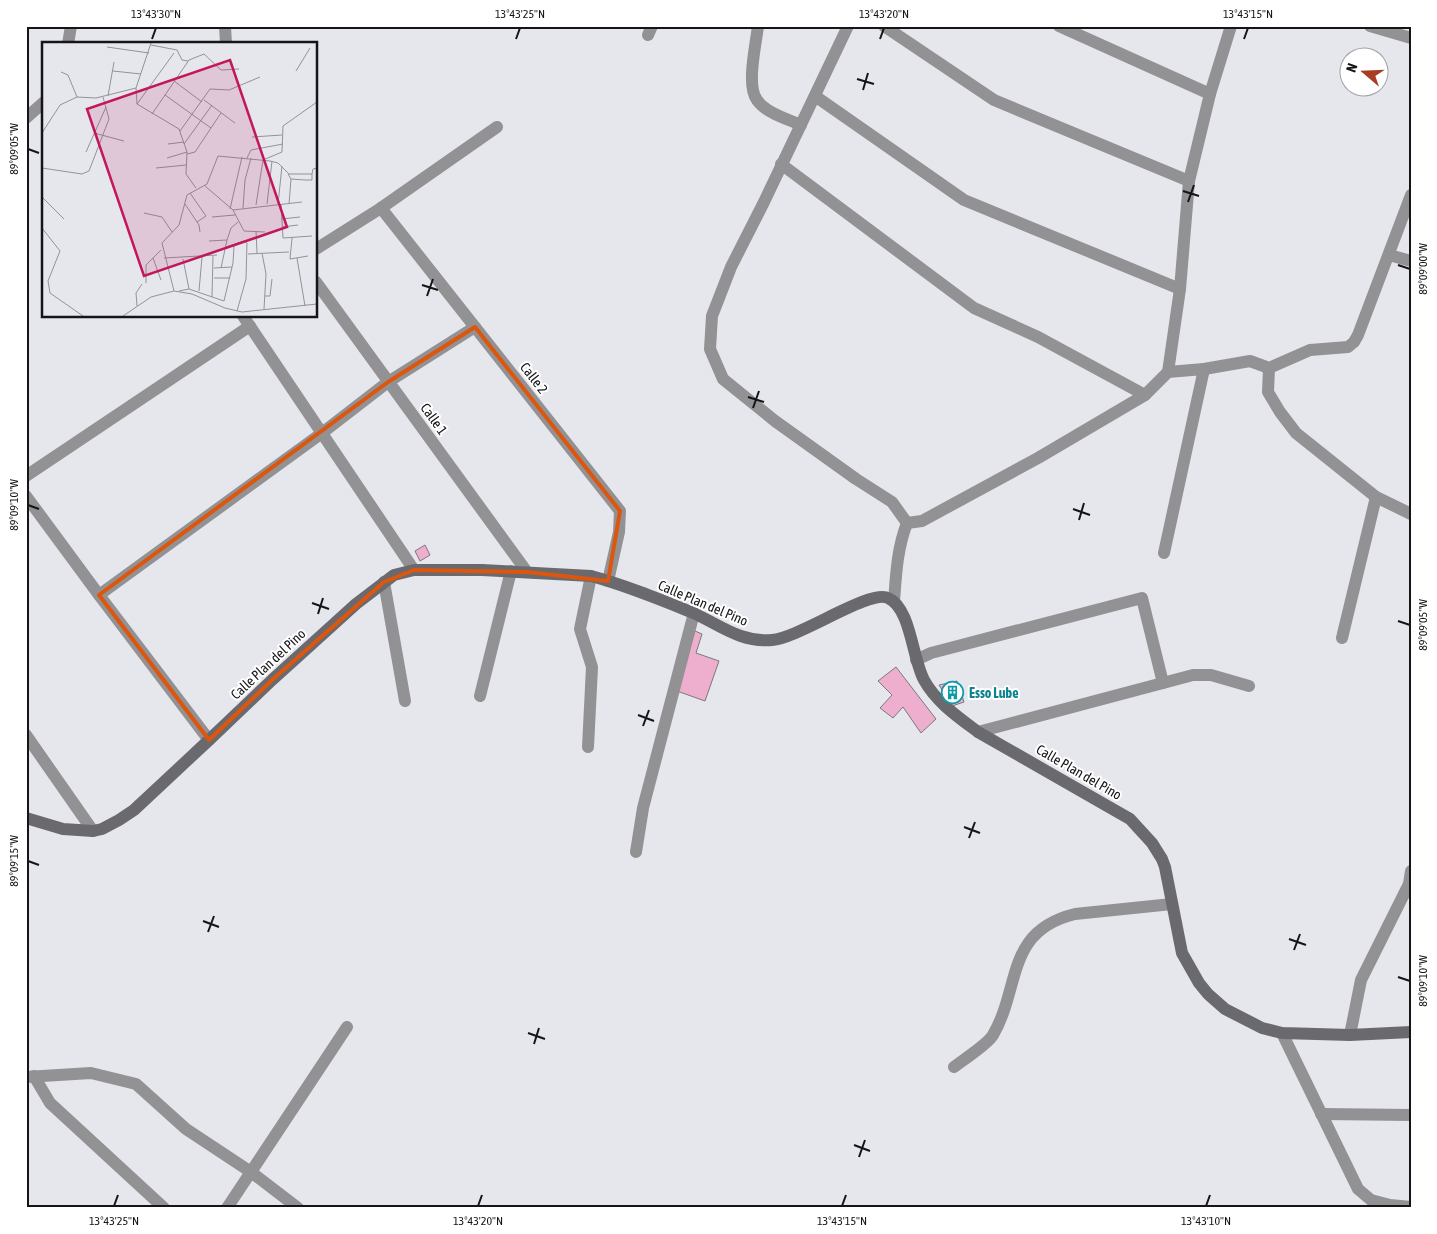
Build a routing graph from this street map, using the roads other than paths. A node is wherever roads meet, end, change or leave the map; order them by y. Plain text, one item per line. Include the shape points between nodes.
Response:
1 (72, 26) edge
2 (226, 26) edge
3 (758, 26) edge
4 (848, 26) edge
5 (884, 26) edge
6 (1059, 26) edge
7 (1231, 26) edge
8 (1370, 26) edge
9 (1411, 38) edge
10 (68, 42) edge
11 (226, 42) edge
12 (1210, 94) junction
13 (814, 96) junction
14 (42, 104) edge
15 (26, 118) edge
16 (801, 125) junction
17 (497, 127) dead end
18 (781, 164) junction
19 (1189, 181) junction
20 (1411, 195) edge
21 (381, 208) junction
22 (318, 248) edge
23 (1389, 255) junction
24 (1411, 261) edge
25 (318, 285) edge
26 (1180, 289) junction
27 (247, 321) edge
28 (475, 327) junction
29 (1269, 368) junction
30 (1204, 370) junction
31 (1168, 372) junction
32 (388, 382) junction
33 (1145, 394) junction
34 (322, 432) junction
35 (26, 476) edge
36 (26, 496) edge
37 (1376, 497) junction
38 (1411, 514) edge
39 (907, 523) junction
40 (1164, 553) dead end
41 (414, 570) junction
42 (511, 572) junction
43 (527, 572) junction
44 (591, 576) junction
45 (608, 580) junction
46 (384, 582) junction
47 (99, 595) junction
48 (894, 602) junction
49 (694, 613) junction
50 (1342, 638) dead end
51 (916, 660) junction
52 (1163, 683) junction
53 (1249, 686) dead end
54 (480, 696) dead end
55 (406, 701) dead end
56 (978, 732) junction
57 (26, 735) edge
58 (209, 740) junction
59 (588, 747) dead end
60 (26, 818) edge
61 (93, 831) junction
62 (636, 852) dead end
63 (1411, 870) edge
64 (1410, 884) edge
65 (1172, 904) junction
66 (347, 1027) dead end
67 (1411, 1032) edge
68 (1282, 1033) junction
69 (1350, 1035) junction
70 (954, 1067) dead end
71 (30, 1077) edge
72 (1321, 1114) junction
73 (1411, 1115) edge
74 (251, 1172) junction
75 (1411, 1207) edge
76 (164, 1208) edge
77 (227, 1208) edge
78 (298, 1208) edge

1 - 10 street
2 - 11 street
3 - 16 street via 751,79 756,100
4 - 13 street
5 - 19 street via 994,100
6 - 12 street
7 - 12 street
8 - 9 street
12 - 19 street
13 - 16 street
13 - 26 street via 964,200
14 - 15 street
16 - 18 street
17 - 21 street
18 - 33 street via 974,308 1038,336
18 - 39 street via 731,267 712,316 710,349 723,379 774,421 892,502
19 - 26 street
20 - 23 street
21 - 22 street
21 - 28 street, Calle 2
23 - 24 street
23 - 29 street via 1354,342 1348,347 1310,350
25 - 32 street, Calle 1
26 - 31 street
27 - 34 street
27 - 35 street
28 - 32 street
28 - 45 street, Calle 2 via 620,511 619,532
29 - 30 street via 1250,361
29 - 37 street via 1268,392 1296,433
30 - 31 street
30 - 40 street
31 - 33 street
32 - 34 street
32 - 43 street, Calle 1
33 - 39 street via 1038,458 922,521
34 - 41 street
34 - 47 street
36 - 47 street
37 - 38 street
37 - 50 street
39 - 48 street via 897,558
41 - 42 street, Calle Plan del Pino
41 - 46 street, Calle Plan del Pino via 394,575
42 - 43 street, Calle Plan del Pino
42 - 54 street
43 - 44 street, Calle Plan del Pino
44 - 45 street, Calle Plan del Pino
44 - 59 street via 580,628 592,667
45 - 49 street, Calle Plan del Pino
46 - 55 street
46 - 58 street, Calle Plan del Pino
47 - 58 street
48 - 49 street, Calle Plan del Pino via 879,596 788,637 757,641
48 - 51 street, Calle Plan del Pino via 903,612
49 - 62 street via 643,808
51 - 52 street via 931,653 1142,598
51 - 56 street, Calle Plan del Pino via 934,694 955,716
52 - 53 street via 1192,675 1211,675
52 - 56 street
56 - 65 street, Calle Plan del Pino via 1137,825 1162,859
57 - 61 street
58 - 61 street, Calle Plan del Pino via 134,810 110,826
60 - 61 street, Calle Plan del Pino via 63,829
63 - 64 street
64 - 69 street via 1361,980
65 - 68 street, Calle Plan del Pino via 1182,954 1208,994 1225,1009 1262,1028
65 - 70 street via 1074,914 1060,918 1031,938 1021,954 992,1038
66 - 74 street
67 - 69 street, Calle Plan del Pino
68 - 69 street, Calle Plan del Pino
68 - 72 street
71 - 74 street via 92,1073 136,1084 186,1129
71 - 76 street via 50,1103
72 - 73 street
72 - 75 street via 1358,1189 1371,1200
74 - 77 street
74 - 78 street

